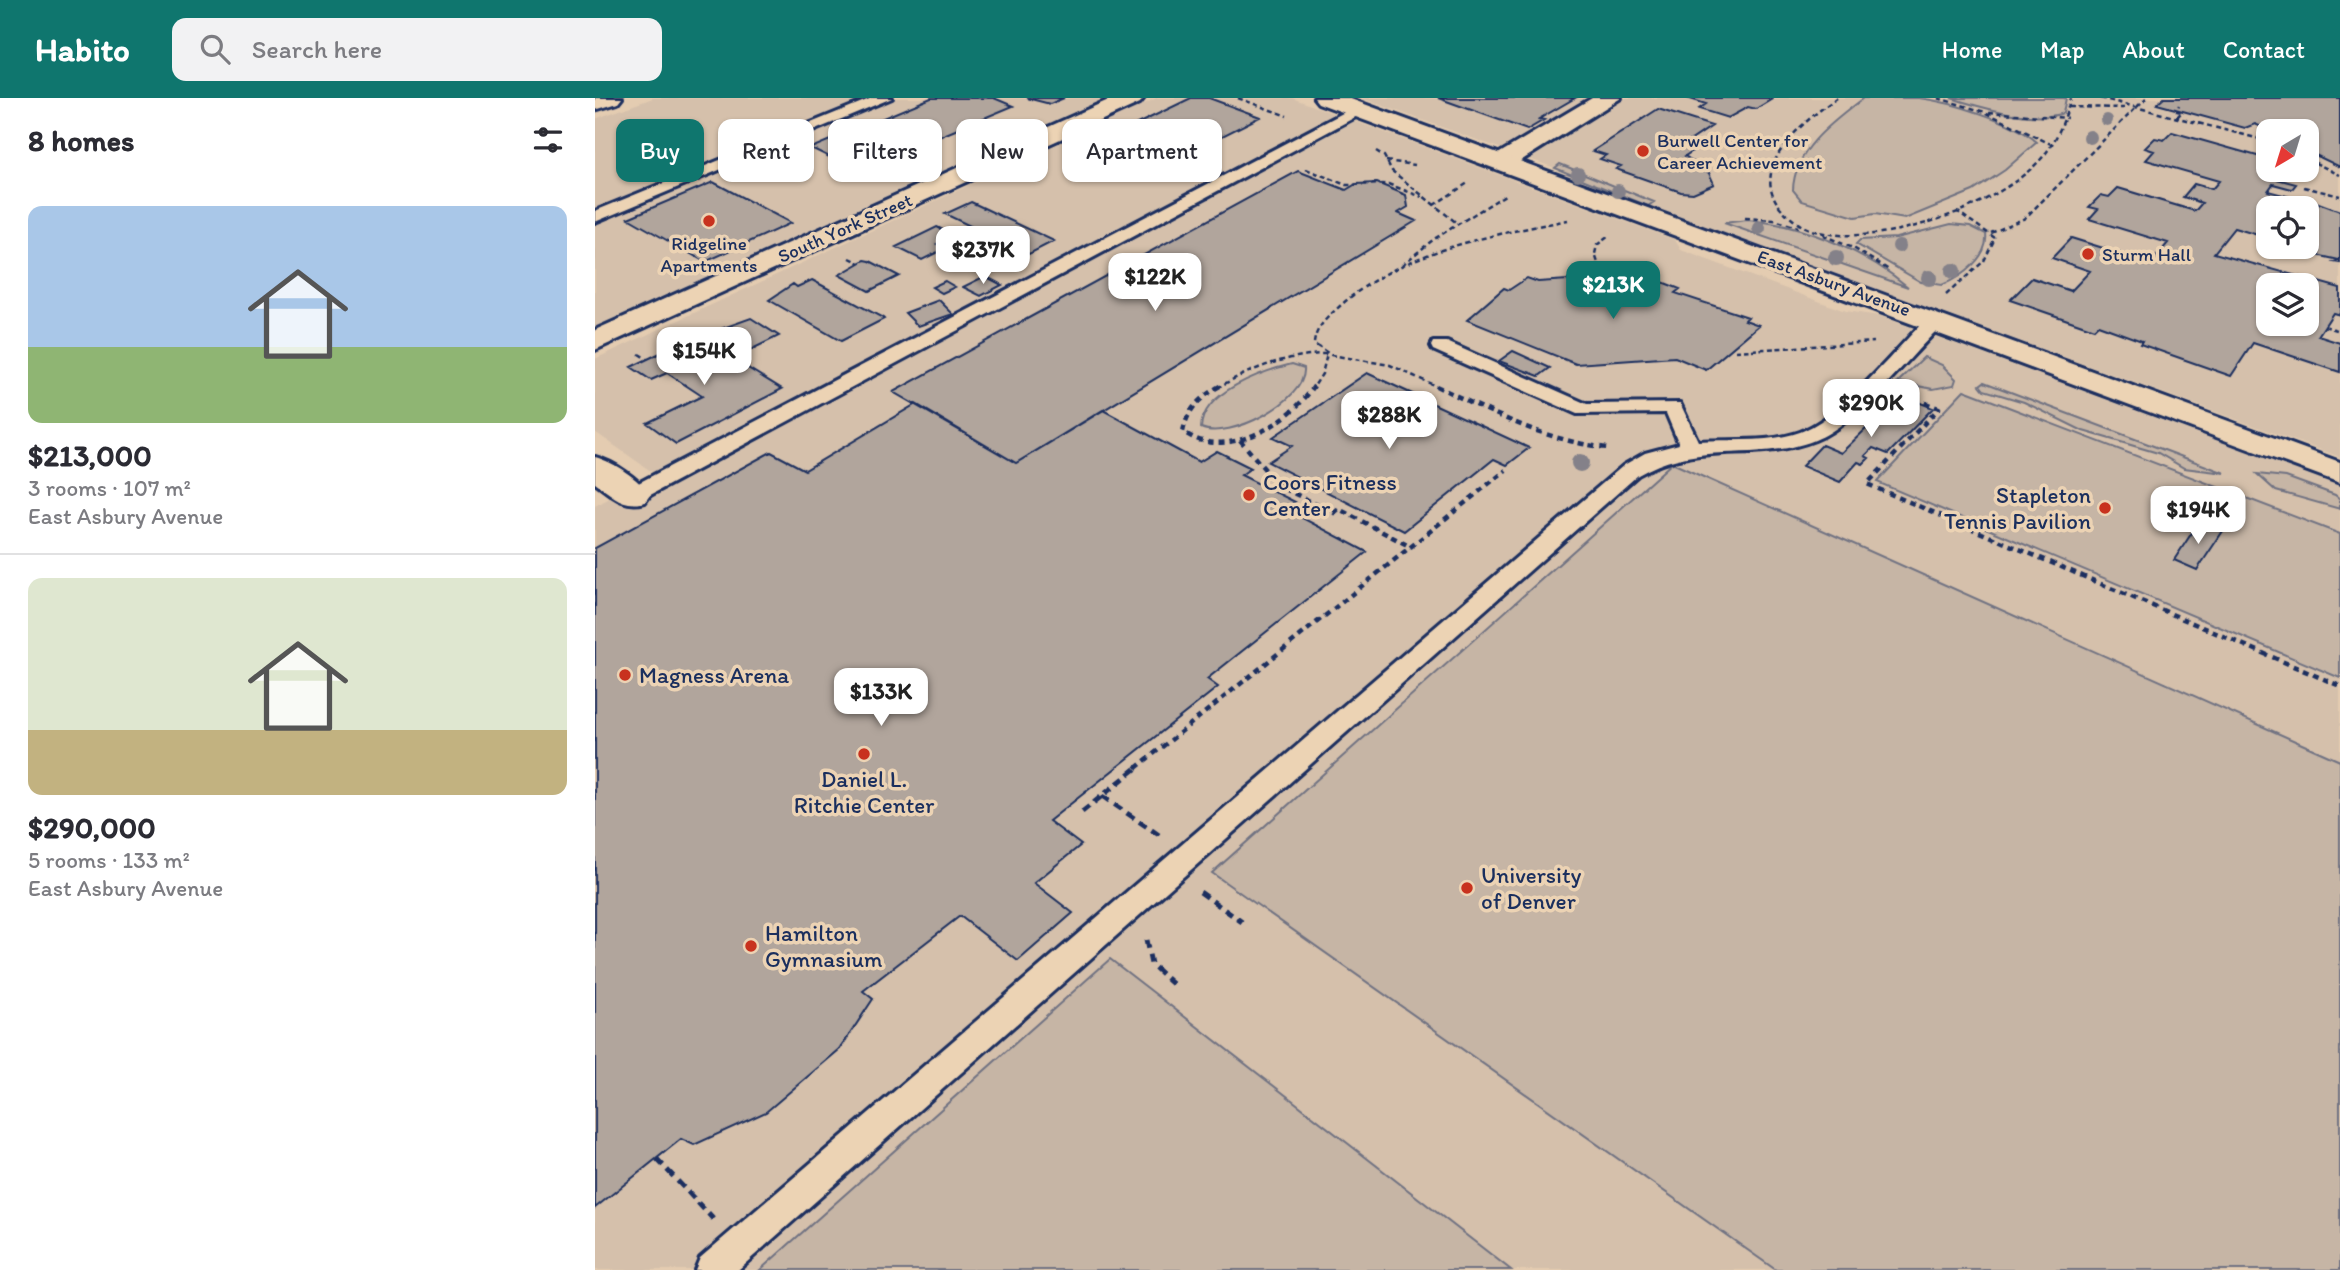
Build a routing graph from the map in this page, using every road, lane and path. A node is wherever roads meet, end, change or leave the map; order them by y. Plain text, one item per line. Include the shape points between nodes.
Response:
1 (610, 98) edge
2 (885, 98) edge
3 (1132, 98) edge
4 (1238, 98) edge
5 (1326, 98) edge
6 (1837, 98) edge
7 (1938, 98) edge
8 (2071, 98) edge
9 (2101, 98) edge
10 (2146, 98) edge
11 (1604, 99) edge
12 (595, 103) edge
13 (2179, 105) dead end
14 (2069, 107) junction
15 (2135, 108) junction
16 (1358, 110) junction
17 (1985, 111) junction
18 (2176, 117) junction
19 (2067, 118) junction
20 (1322, 128) junction
21 (2256, 138) edge
22 (2053, 145) junction
23 (2319, 165) edge
24 (1306, 169) dead end
25 (1490, 169) junction
26 (2340, 175) edge
27 (2304, 187) dead end
28 (1509, 192) dead end
29 (2340, 196) edge
30 (1426, 199) junction
31 (1433, 205) junction
32 (1958, 212) junction
33 (595, 217) edge
34 (1738, 219) dead end
35 (1458, 224) junction
36 (1810, 230) junction
37 (1991, 233) junction
38 (1614, 234) dead end
39 (1393, 272) dead end
40 (1899, 276) dead end
41 (1603, 278) dead end
42 (1940, 308) junction
43 (2324, 326) dead end
44 (2340, 331) edge
45 (595, 341) edge
46 (1882, 342) dead end
47 (1440, 346) dead end
48 (1735, 351) dead end
49 (1900, 393) dead end
50 (1240, 440) junction
51 (1690, 446) junction
52 (595, 467) edge
53 (1506, 470) dead end
54 (2340, 473) edge
55 (633, 495) joint
56 (1411, 547) junction
57 (2340, 686) edge
58 (1102, 796) junction
59 (1082, 812) dead end
60 (1164, 839) dead end
61 (1197, 890) dead end
62 (1242, 922) dead end
63 (1150, 929) dead end
64 (1176, 987) dead end
65 (657, 1159) dead end
66 (717, 1223) dead end
67 (712, 1270) edge

1 - 12 street
2 - 33 lane
3 - 45 street, South York Street
4 - 20 path
5 - 16 street, East Asbury Avenue
6 - 36 path via 1798,129 1772,165 1772,195 1780,210
7 - 17 path
8 - 14 path
9 - 15 path
10 - 15 path
11 - 25 street
13 - 18 path via 2177,111 2182,112
14 - 15 path
14 - 19 path
15 - 18 path
15 - 37 path via 2025,218
16 - 20 lane
16 - 25 street, East Asbury Avenue
17 - 19 path
17 - 22 path
18 - 21 path
19 - 22 path
20 - 30 path via 1384,156 1392,172
20 - 55 lane
22 - 32 path via 2019,178
23 - 26 path
24 - 30 path via 1346,185 1388,184
25 - 31 path
25 - 42 street, East Asbury Avenue
27 - 29 path
28 - 35 path
30 - 31 path
31 - 35 path
32 - 36 path via 1888,233
32 - 37 path
34 - 36 path via 1774,220
35 - 39 path
36 - 40 path
37 - 42 path via 1993,244 1984,261
38 - 41 path via 1597,245 1595,254
42 - 51 lane via 1818,432 1784,441
42 - 54 street, East Asbury Avenue
43 - 44 path
46 - 48 path
47 - 51 lane via 1584,410 1673,407
49 - 57 path via 1939,408 1867,484
50 - 50 path via 1208,445 1193,441 1183,432 1182,422 1207,396 1247,371 1293,357 1327,354 1322,376 1312,390 1286,413
50 - 56 path via 1279,486 1334,513 1339,509
51 - 67 lane via 1648,458 1619,480
52 - 55 street
53 - 56 path
56 - 58 path
58 - 59 path
58 - 60 path
61 - 62 path
63 - 64 path via 1146,939 1151,964
65 - 66 path

